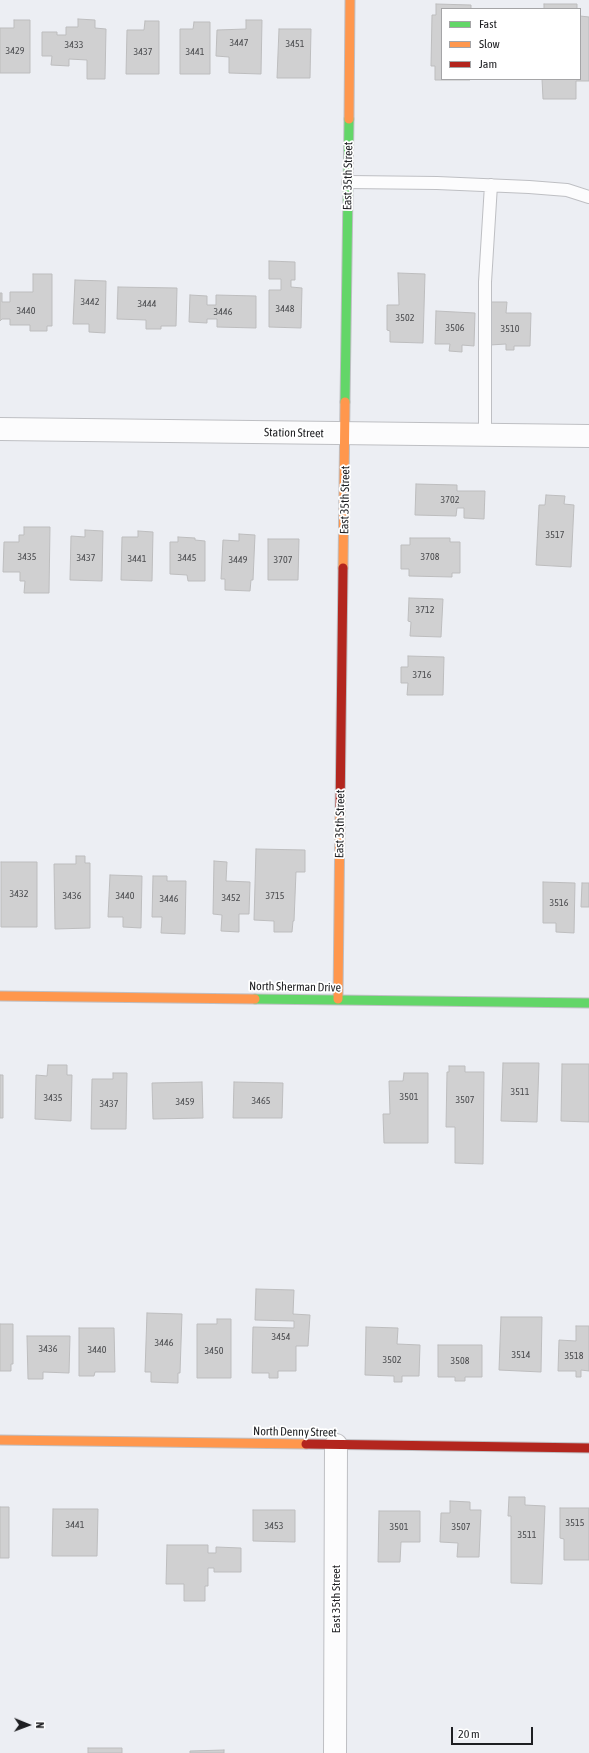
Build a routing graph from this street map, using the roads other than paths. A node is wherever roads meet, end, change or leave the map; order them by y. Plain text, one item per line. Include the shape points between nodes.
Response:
1 (350, 0) edge
2 (348, 182) junction
3 (491, 185) junction
4 (589, 197) edge
5 (0, 429) edge
6 (346, 434) junction
7 (485, 435) junction
8 (589, 436) edge
9 (0, 996) edge
10 (338, 999) junction
11 (589, 1003) edge
12 (0, 1440) edge
13 (336, 1445) junction
14 (589, 1448) edge
15 (335, 1753) edge

1 - 2 street, East 35th Street
2 - 3 lane
2 - 6 street, East 35th Street
3 - 4 lane via 567,190
3 - 7 lane via 485,282
5 - 6 street, Station Street
6 - 7 street, Station Street
6 - 10 street, East 35th Street
7 - 8 street, Station Street
9 - 10 street, North Sherman Drive
10 - 11 street, North Sherman Drive
12 - 13 street, North Denny Street
13 - 14 street, North Denny Street
13 - 15 street, East 35th Street

